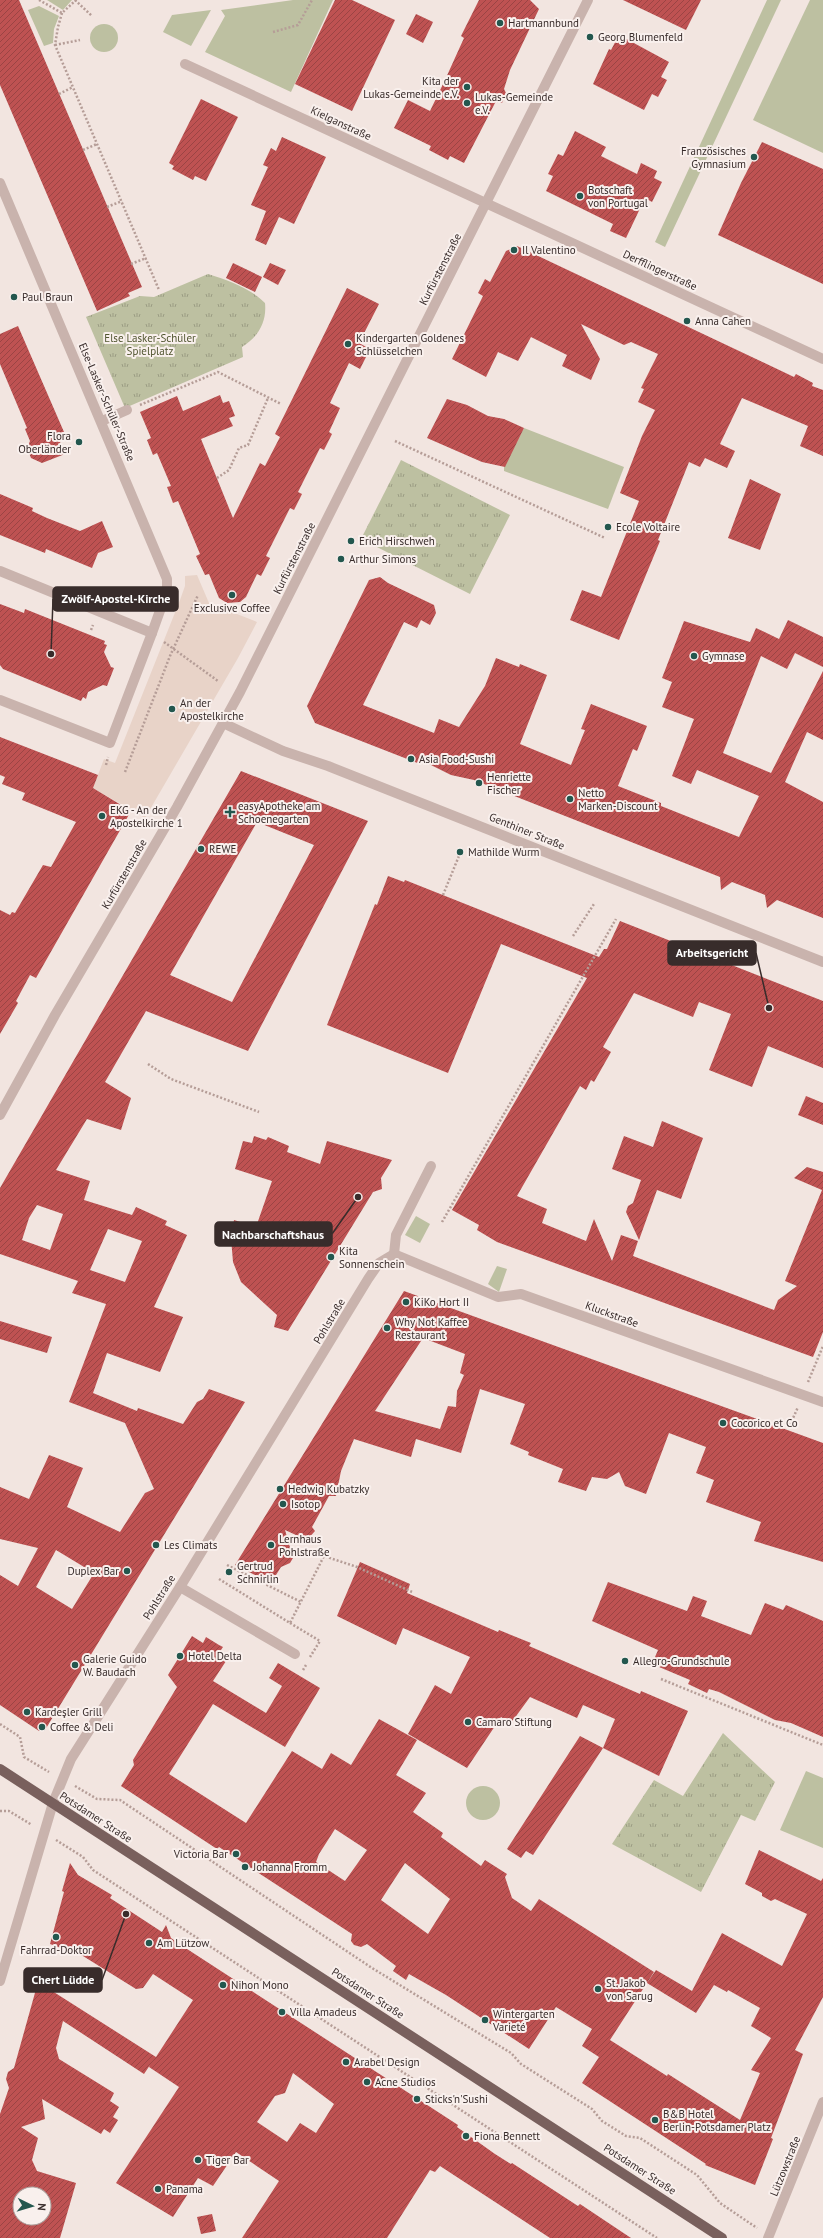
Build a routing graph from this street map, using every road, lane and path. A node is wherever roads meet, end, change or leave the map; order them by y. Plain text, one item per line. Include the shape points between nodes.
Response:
1 (39, 0) edge
2 (75, 0) edge
3 (312, 0) edge
4 (588, 0) edge
5 (62, 13) junction
6 (92, 16) dead end
7 (272, 32) dead end
8 (80, 40) dead end
9 (55, 45) junction
10 (185, 64) dead end
11 (73, 87) junction
12 (59, 94) dead end
13 (97, 144) junction
14 (83, 150) dead end
15 (0, 183) edge
16 (122, 201) junction
17 (486, 204) junction
18 (107, 207) dead end
19 (146, 258) junction
20 (131, 264) dead end
21 (159, 290) dead end
22 (823, 359) edge
23 (268, 398) junction
24 (281, 404) dead end
25 (127, 410) joint
26 (102, 421) junction
27 (395, 441) dead end
28 (217, 478) dead end
29 (605, 538) dead end
30 (0, 571) edge
31 (198, 594) dead end
32 (152, 633) junction
33 (174, 648) junction
34 (218, 681) dead end
35 (0, 700) edge
36 (223, 723) junction
37 (125, 772) dead end
38 (461, 851) dead end
39 (443, 895) dead end
40 (594, 904) dead end
41 (616, 919) dead end
42 (573, 936) dead end
43 (823, 962) edge
44 (148, 1064) dead end
45 (259, 1112) dead end
46 (0, 1115) edge
47 (431, 1166) dead end
48 (442, 1222) dead end
49 (394, 1254) junction
50 (823, 1346) edge
51 (814, 1368) dead end
52 (822, 1401) edge
53 (228, 1565) dead end
54 (219, 1579) dead end
55 (180, 1587) junction
56 (412, 1592) dead end
57 (301, 1602) junction
58 (290, 1623) junction
59 (295, 1654) dead end
60 (303, 1670) dead end
61 (661, 1679) dead end
62 (0, 1724) edge
63 (823, 1745) edge
64 (34, 1763) dead end
65 (0, 1769) edge
66 (91, 1796) dead end
67 (53, 1803) junction
68 (0, 1811) edge
69 (12, 1812) dead end
70 (77, 1854) dead end
71 (0, 1981) edge
72 (823, 2102) edge
73 (738, 2215) dead end
74 (657, 2238) edge
75 (722, 2238) edge
76 (768, 2238) edge

1 - 5 path
2 - 5 path
2 - 6 path
3 - 7 path via 298,25
4 - 17 street, Kurfürstenstraße
5 - 9 path
8 - 9 path
9 - 11 path
10 - 17 street, Kielganstraße
11 - 12 path
11 - 13 path
13 - 14 path
13 - 16 path
15 - 26 street, Else-Lasker-Schüler-Straße
16 - 18 path
16 - 19 path
17 - 22 street, Derfflingerstraße
17 - 36 street, Kurfürstenstraße
19 - 20 path
19 - 21 path
23 - 24 path
23 - 25 path via 218,372
23 - 28 path via 248,445 239,448 229,470
25 - 26 street
26 - 32 street, Else-Lasker-Schüler-Straße via 167,579 167,591
27 - 29 path
30 - 32 street
31 - 33 path
32 - 35 street via 110,743
33 - 34 path
33 - 37 path
36 - 43 street, Genthiner Straße via 283,751 328,766
36 - 46 street, Kurfürstenstraße
38 - 39 path
40 - 42 path
41 - 48 path
44 - 45 path via 172,1079
47 - 49 street via 396,1235
49 - 52 street, Kluckstraße via 498,1298 521,1294
49 - 55 street, Pohlstraße via 379,1263 368,1279
50 - 51 path
53 - 57 path
54 - 58 path
55 - 59 street
55 - 67 street, Pohlstraße via 71,1759
56 - 57 path via 357,1567 324,1556
57 - 58 path
58 - 60 path via 320,1641
61 - 63 path
62 - 64 path via 20,1737 24,1757
65 - 67 main road, Potsdamer Straße
66 - 73 path via 120,1800 372,1968 440,2011 452,2015 511,2054 521,2064 592,2109 602,2121 626,2136 640,2138 697,2175 720,2203
67 - 71 street, Pohlstraße
67 - 75 main road, Potsdamer Straße
68 - 69 path
70 - 74 path via 93,1870
72 - 76 street, Lützowstraße

